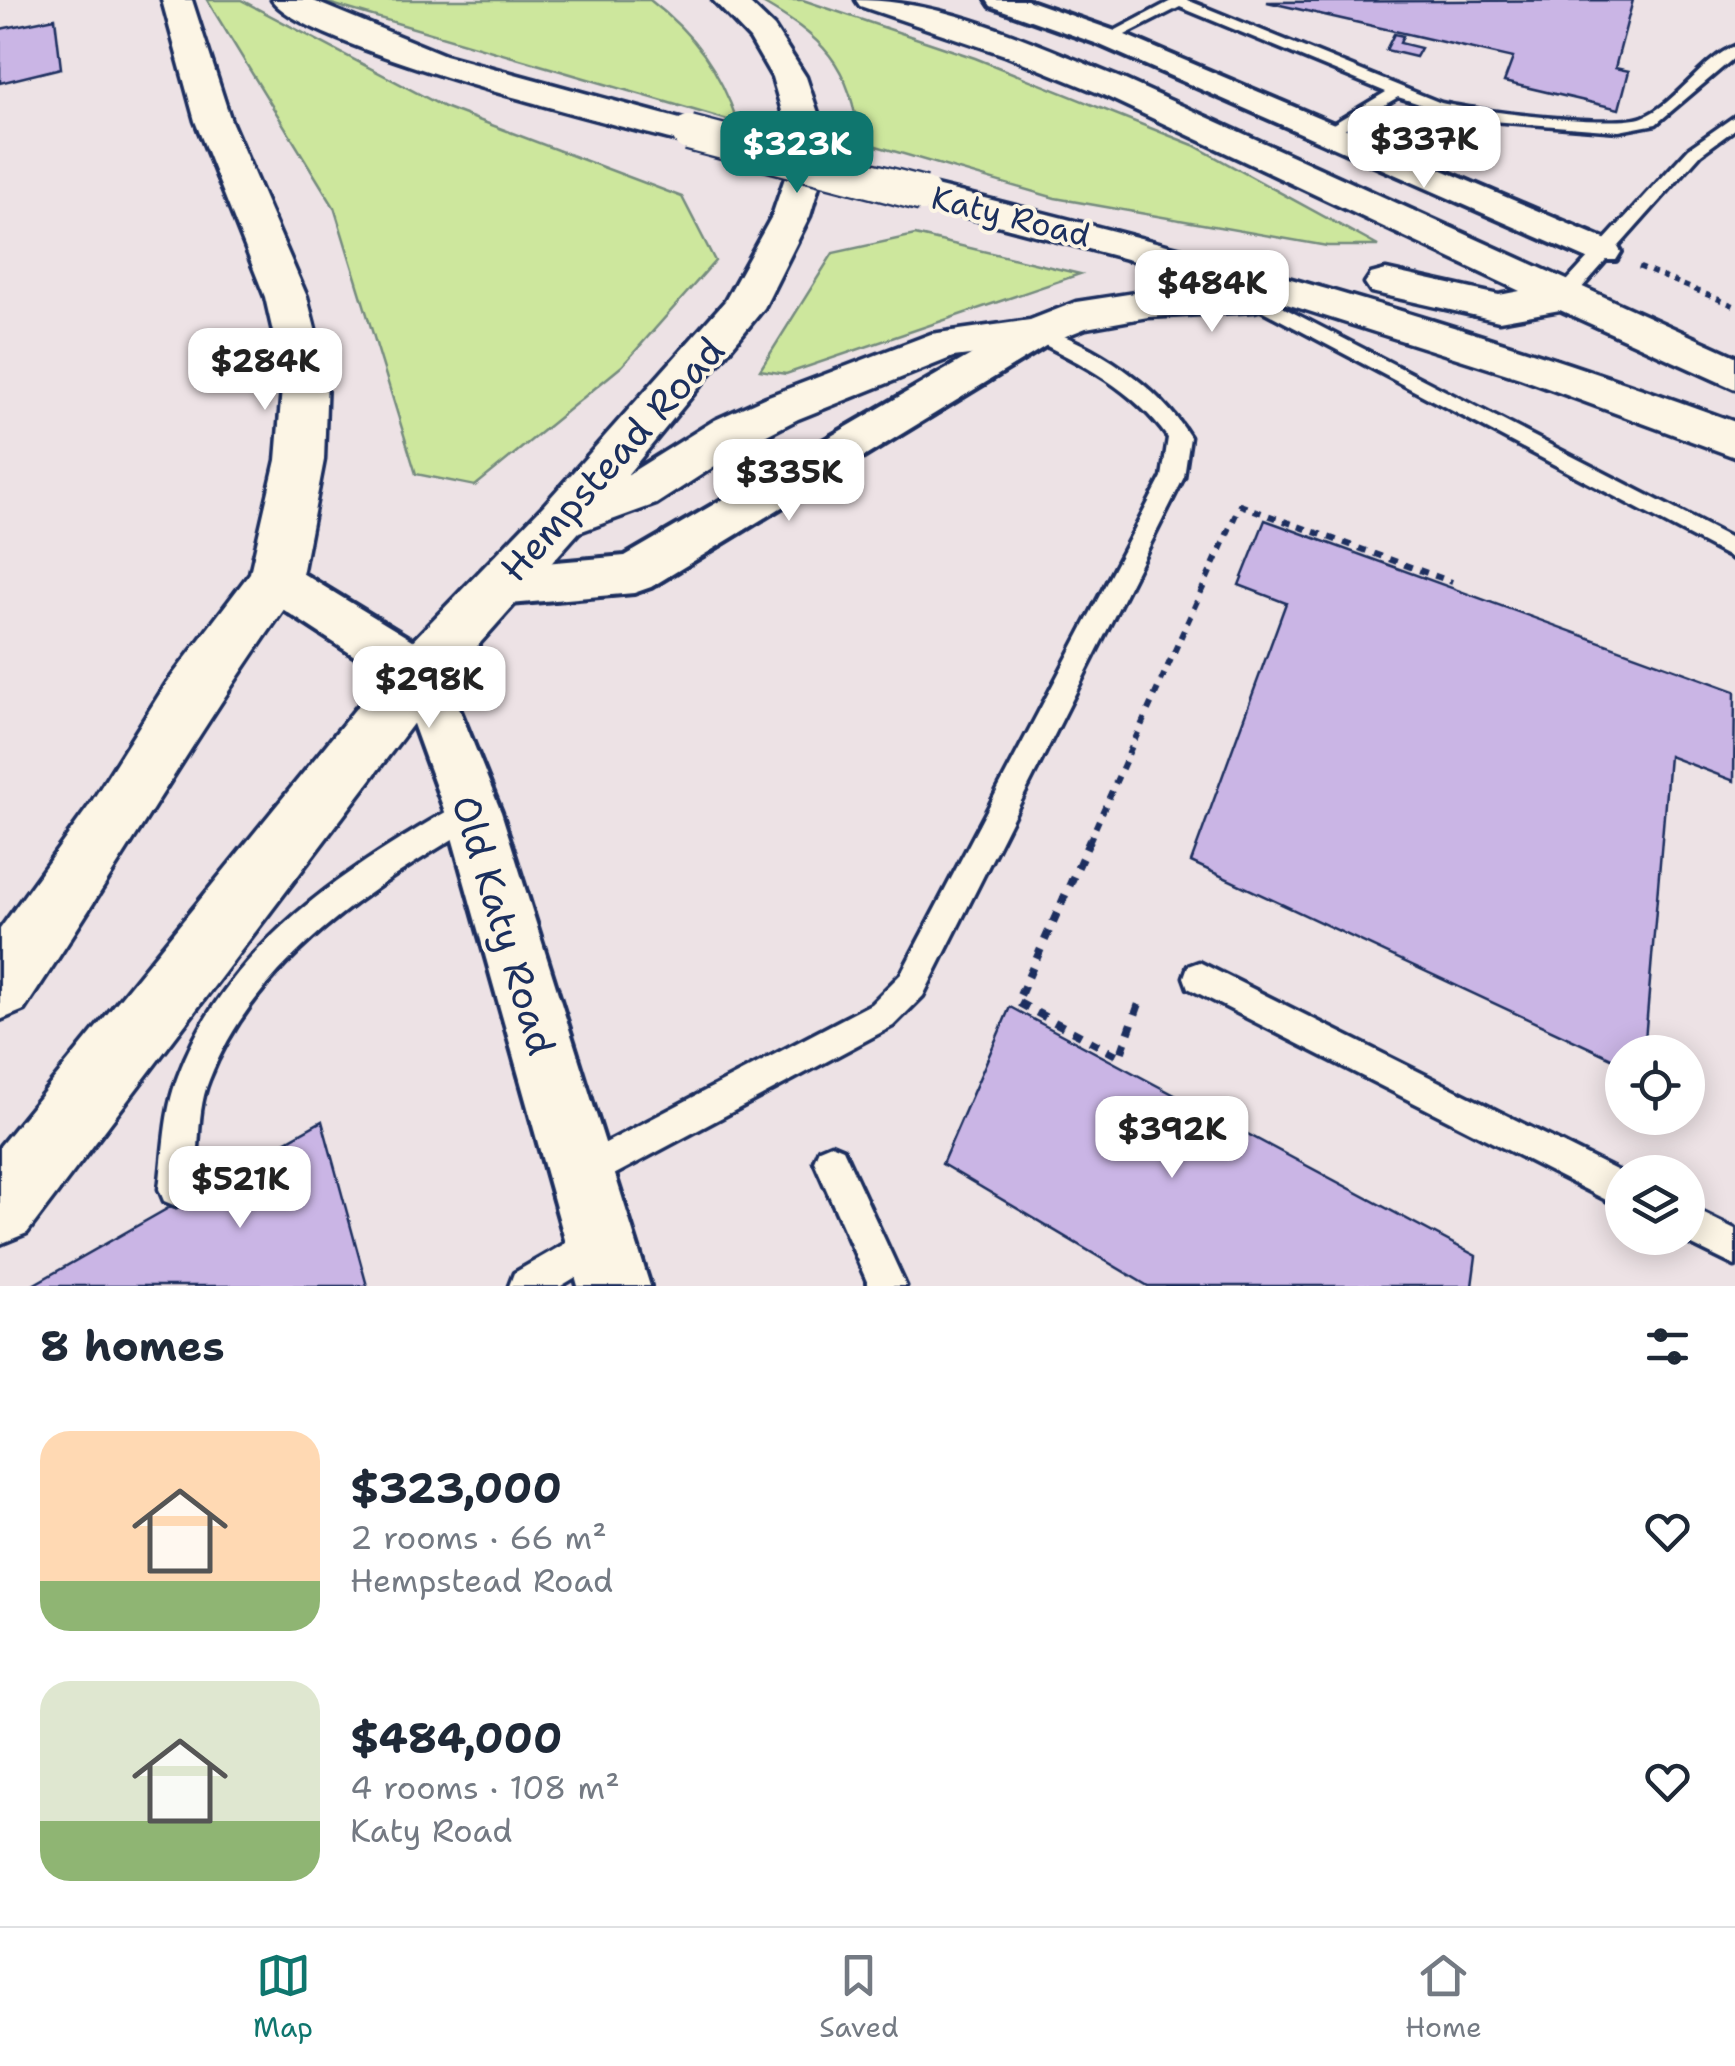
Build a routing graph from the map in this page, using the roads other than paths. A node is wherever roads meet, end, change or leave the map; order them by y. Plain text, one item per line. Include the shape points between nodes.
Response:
1 (177, 0) edge
2 (287, 0) edge
3 (728, 0) edge
4 (871, 0) edge
5 (1002, 0) edge
6 (1177, 1) edge
7 (1108, 38) junction
8 (1735, 50) edge
9 (1061, 66) junction
10 (1396, 92) junction
11 (1735, 121) edge
12 (1329, 133) junction
13 (1287, 164) junction
14 (1078, 232) junction
15 (1603, 252) junction
16 (1564, 296) junction
17 (1253, 298) junction
18 (1347, 307) junction
19 (1038, 333) junction
20 (1735, 374) edge
21 (1732, 438) edge
22 (561, 518) junction
23 (1735, 551) edge
24 (280, 554) junction
25 (499, 586) junction
26 (420, 671) junction
27 (472, 812) junction
28 (1199, 978) dead end
29 (0, 986) edge
30 (831, 1160) dead end
31 (578, 1175) junction
32 (1605, 1182) edge
33 (176, 1189) dead end
34 (0, 1206) edge
35 (1705, 1233) edge
36 (1735, 1248) edge
37 (607, 1264) edge
38 (526, 1286) edge
39 (888, 1286) edge

1 - 24 main road via 213,122 280,280 305,376 300,460
2 - 14 main road, Katy Road, bridge via 352,34 455,70
3 - 22 main road, Hempstead Road via 763,34 789,77 804,126 806,170 791,216 743,308
4 - 9 main road
5 - 7 street
6 - 7 lane
6 - 10 lane
7 - 9 street
7 - 12 street
8 - 10 lane via 1650,121 1619,126 1466,114
9 - 13 main road
10 - 12 lane
11 - 15 lane via 1696,151
12 - 13 street
12 - 15 street
13 - 16 main road
14 - 16 main road via 1261,254 1499,308
14 - 18 main road, Katy Road
15 - 16 lane
16 - 20 main road
16 - 21 main road via 1552,321 1574,349
17 - 18 main road
17 - 19 main road via 1094,312
17 - 23 lane
18 - 21 main road, Katy Road
19 - 22 main road via 946,344 843,381 732,432 638,491
19 - 25 street via 634,574
19 - 31 lane via 1159,406 1179,438 1172,476 912,985 882,1014
22 - 25 main road, Hempstead Road
24 - 26 street
24 - 29 main road via 111,826
25 - 26 main road, Hempstead Road
26 - 27 street, Old Katy Road
26 - 34 main road, Hempstead Road
27 - 31 street, Old Katy Road
27 - 33 lane via 391,858 308,918 228,1007 192,1079
28 - 32 lane
30 - 39 lane
31 - 37 street, Old Katy Road
35 - 36 lane
37 - 38 lane

